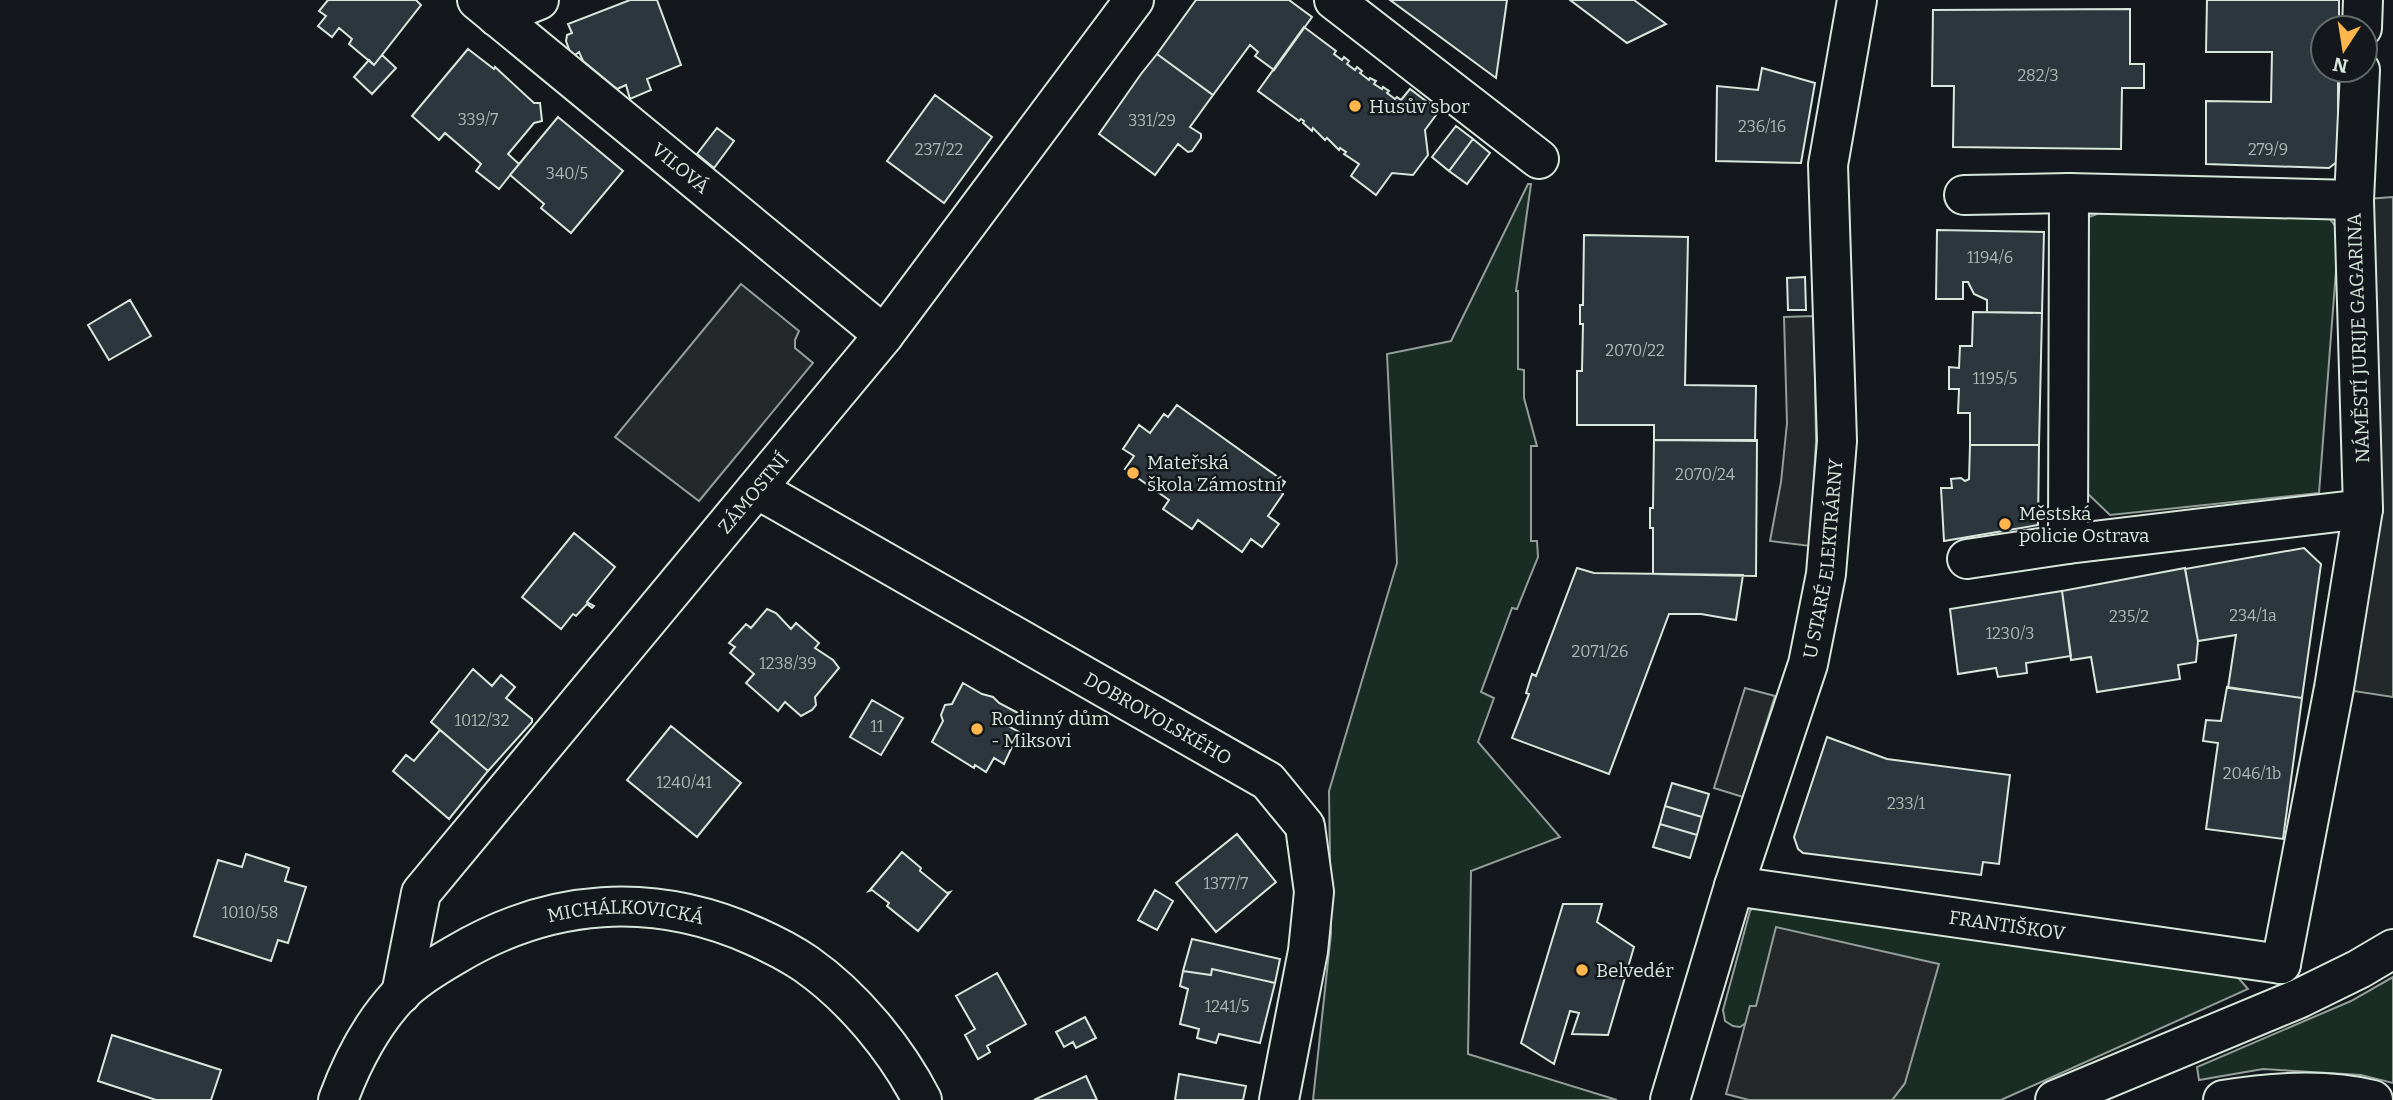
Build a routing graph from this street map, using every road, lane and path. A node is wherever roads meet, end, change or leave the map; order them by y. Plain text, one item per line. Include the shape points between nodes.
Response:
1 (539, 0) edge
2 (1134, 0) edge
3 (1334, 0) edge
4 (1857, 0) edge
5 (487, 8) edge
6 (2359, 84) edge
7 (1539, 159) dead end
8 (2070, 194) junction
9 (1964, 195) dead end
10 (2354, 200) junction
11 (884, 335) junction
12 (757, 489) junction
13 (2364, 509) junction
14 (2068, 544) junction
15 (1968, 559) dead end
16 (1734, 886) junction
17 (2393, 949) edge
18 (2281, 964) junction
19 (401, 994) junction
20 (2300, 998) junction
21 (338, 1100) edge
22 (922, 1100) edge
23 (1279, 1100) edge
24 (1670, 1100) edge
25 (2054, 1100) edge
26 (2223, 1100) edge
27 (2373, 1100) edge

1 - 5 street
2 - 11 street, ZÁMOSTNÍ
3 - 7 street
4 - 16 street, U STARÉ ELEKTRÁRNY via 1828,165 1837,441 1827,564 1808,664
5 - 11 street, VILOVÁ
6 - 10 street
8 - 9 street, NÁMĚSTÍ JURIJE GAGARINA
8 - 10 street, NÁMĚSTÍ JURIJE GAGARINA
8 - 14 street
10 - 13 street, NÁMĚSTÍ JURIJE GAGARINA
11 - 12 street, ZÁMOSTNÍ
12 - 19 street, ZÁMOSTNÍ via 421,893
12 - 23 street, DOBROVOLSKÉHO via 1268,781 1305,826 1314,892 1308,951
13 - 14 street
13 - 18 street, NÁMĚSTÍ JURIJE GAGARINA
14 - 15 street
16 - 18 street, FRANTIŠKOV
16 - 24 street, U STARÉ ELEKTRÁRNY
17 - 20 street
18 - 20 street
19 - 21 street, MICHÁLKOVICKÁ via 368,1036
19 - 22 street, MICHÁLKOVICKÁ via 443,962 504,929 571,909 631,905 666,909 733,927 806,963 861,1015
20 - 25 street
26 - 27 street via 2311,1093

